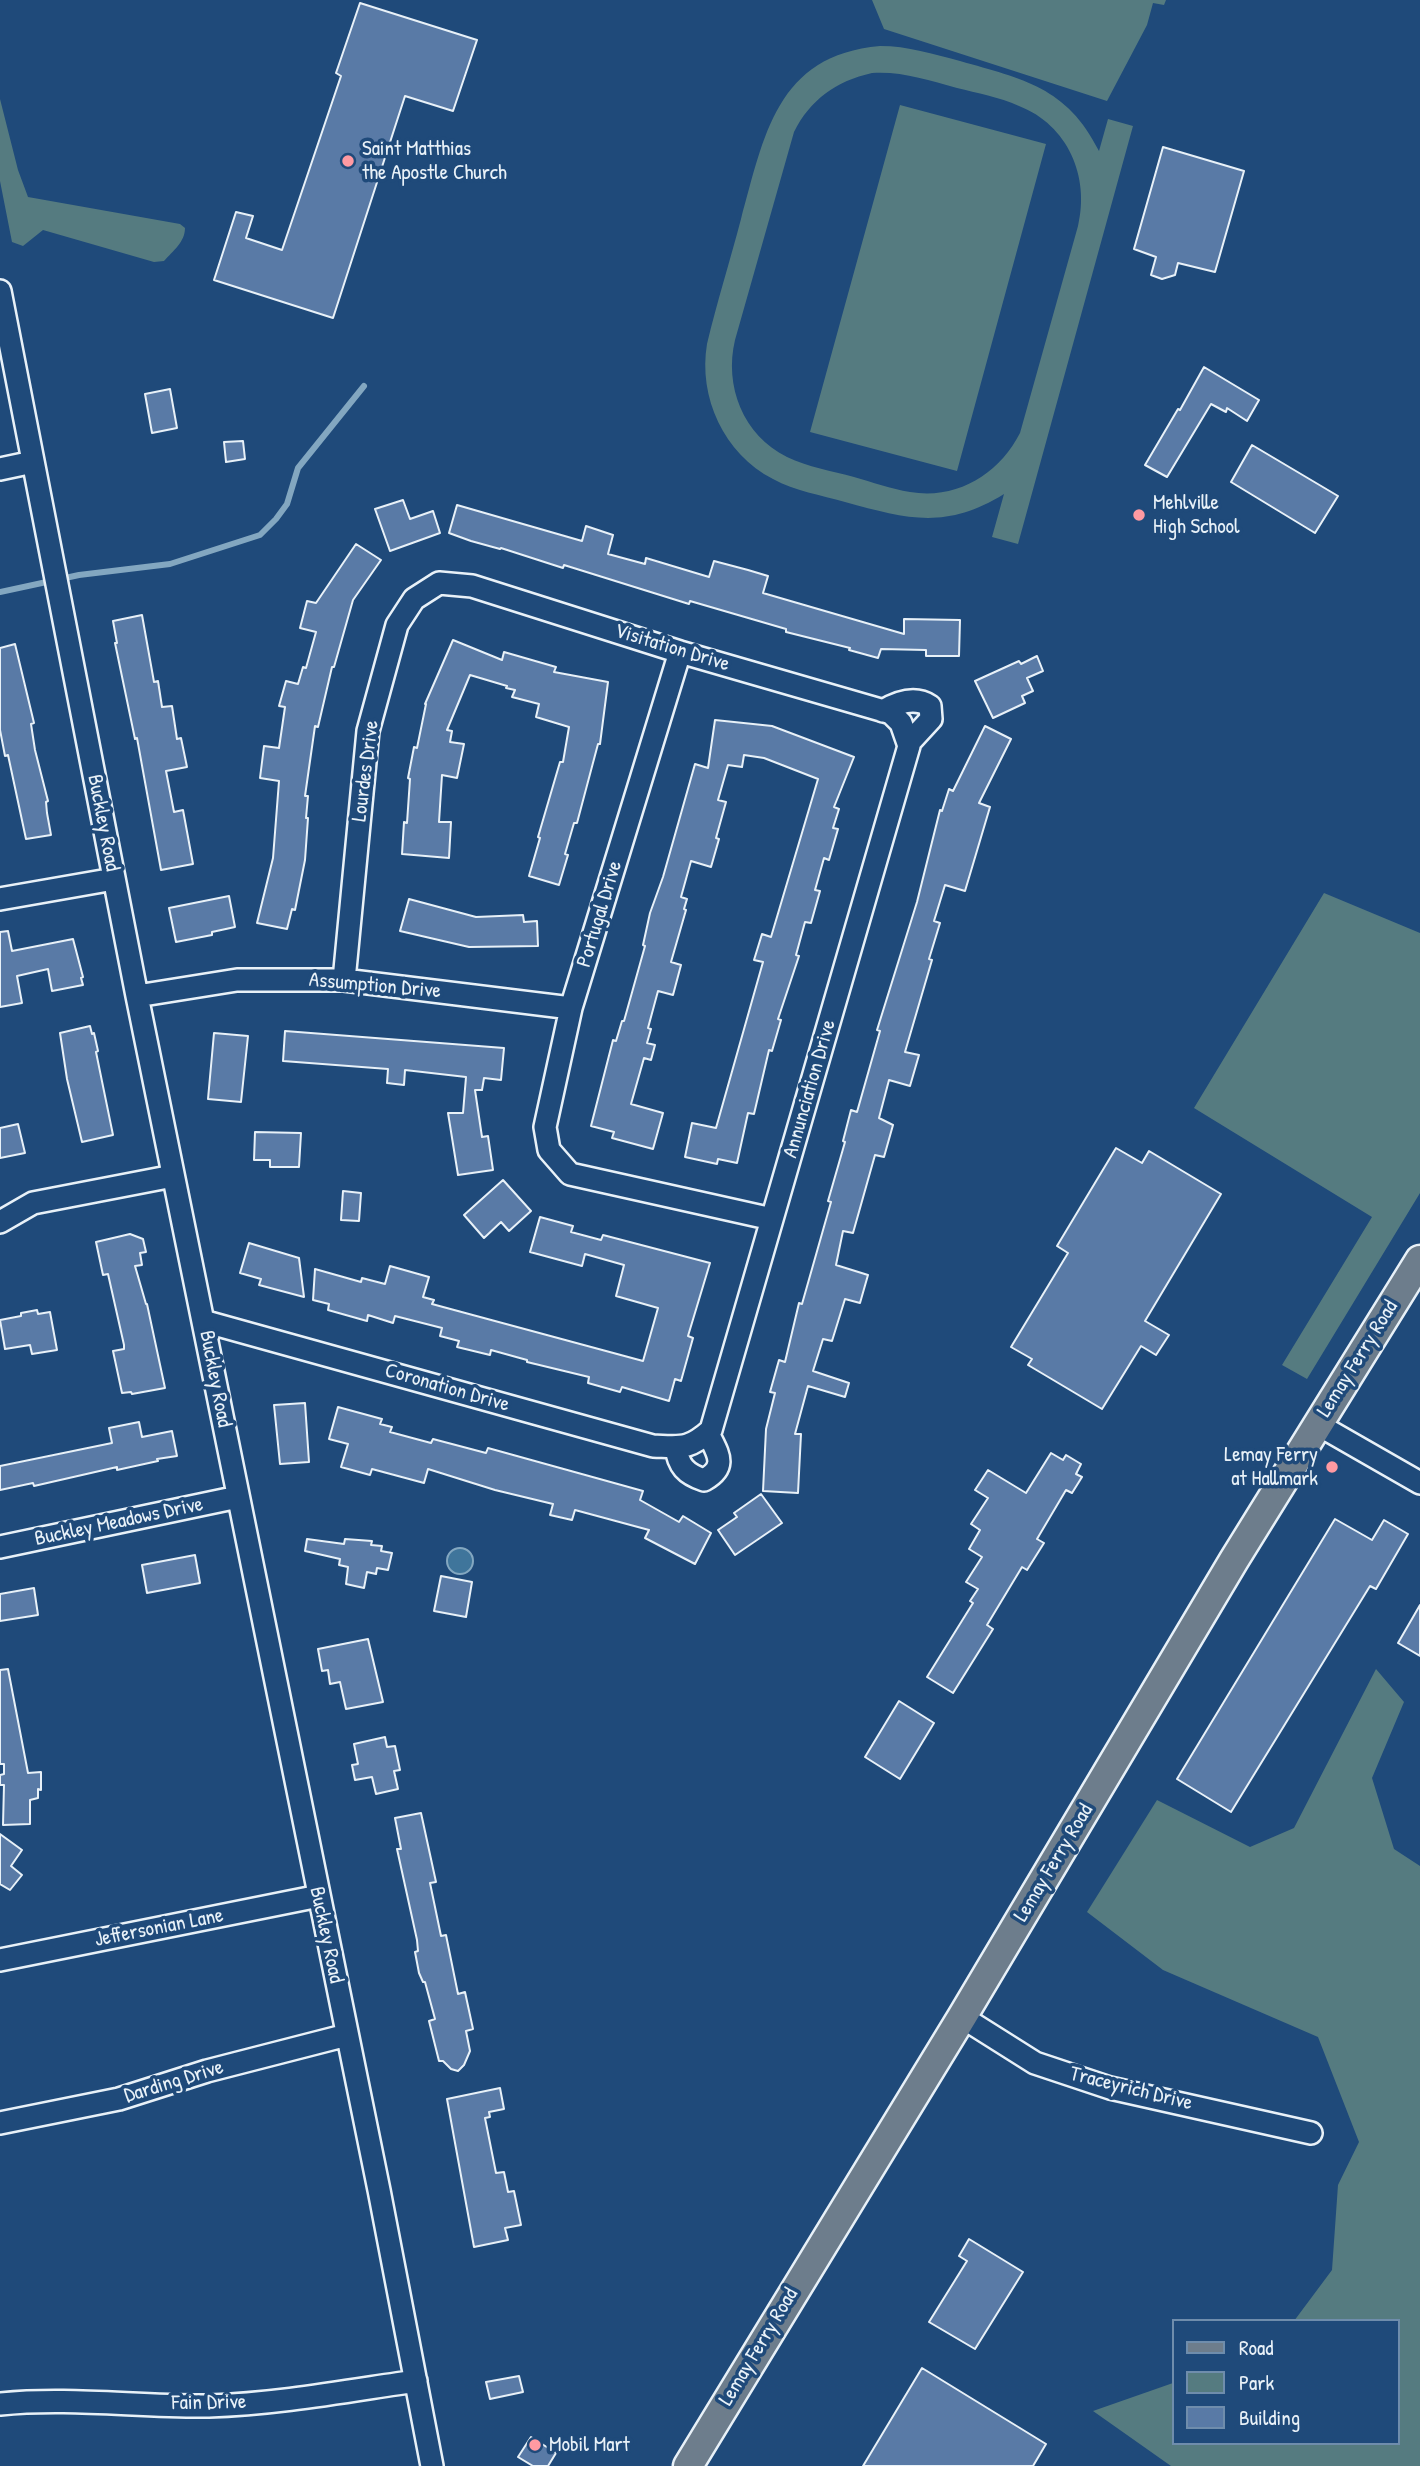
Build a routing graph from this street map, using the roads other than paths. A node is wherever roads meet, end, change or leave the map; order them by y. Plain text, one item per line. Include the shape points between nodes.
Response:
1 (0, 292) edge
2 (33, 462) junction
3 (0, 469) edge
4 (439, 583) joint
5 (680, 652) junction
6 (883, 711) junction
7 (908, 744) junction
8 (114, 879) junction
9 (0, 899) edge
10 (344, 979) junction
11 (137, 996) junction
12 (571, 1008) junction
13 (173, 1176) junction
14 (772, 1219) junction
15 (0, 1222) edge
16 (1420, 1260) edge
17 (203, 1321) junction
18 (1317, 1424) junction
19 (692, 1442) joint
20 (1420, 1483) edge
21 (238, 1497) junction
22 (0, 1547) edge
23 (318, 1896) junction
24 (0, 1960) edge
25 (962, 2017) junction
26 (347, 2035) junction
27 (0, 2123) edge
28 (1311, 2133) dead end
29 (416, 2381) junction
30 (0, 2404) edge
31 (432, 2466) edge
32 (688, 2466) edge

1 - 2 street, Buckley Road
2 - 3 street
2 - 8 street, Buckley Road
4 - 5 street, Visitation Drive via 472,586
4 - 10 street, Lourdes Drive via 414,598 397,625 368,731
5 - 6 street, Visitation Drive
5 - 12 street, Portugal Drive
6 - 7 street, Visitation Drive via 901,723
6 - 7 street, Annunciation Drive via 913,700 930,706 932,719
7 - 14 street, Annunciation Drive
8 - 9 street
8 - 11 street, Buckley Road
10 - 11 street, Assumption Drive via 237,980
10 - 12 street, Assumption Drive
11 - 13 street, Buckley Road
12 - 14 street, Portugal Drive via 545,1127 549,1150 570,1174
13 - 15 street via 33,1203
13 - 17 street, Buckley Road
14 - 19 street, Annunciation Drive via 711,1430
16 - 18 main road, Lemay Ferry Road
17 - 19 street, Coronation Drive via 653,1446
17 - 21 street, Buckley Road
18 - 20 street
18 - 25 main road, Lemay Ferry Road
21 - 22 street, Buckley Meadows Drive
21 - 23 street, Buckley Road
23 - 24 street, Jeffersonian Lane
23 - 26 street, Buckley Road
25 - 28 street, Traceyrich Drive via 1035,2063 1085,2080
25 - 32 main road, Lemay Ferry Road
26 - 27 street, Darding Drive via 119,2099
26 - 29 street, Buckley Road
29 - 30 street, Fain Drive via 275,2402 221,2405
29 - 31 street, Buckley Road

